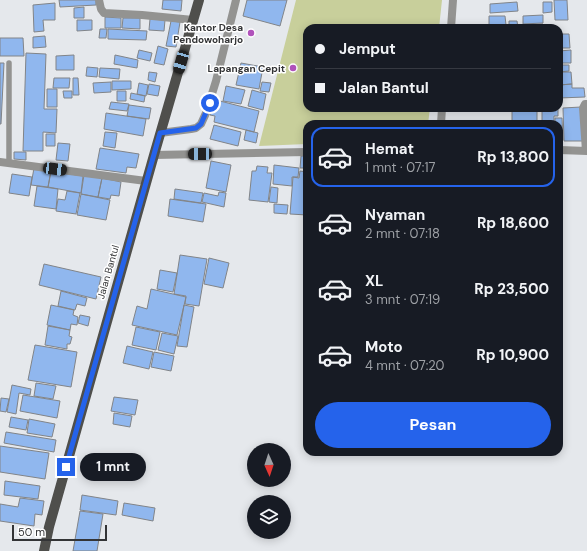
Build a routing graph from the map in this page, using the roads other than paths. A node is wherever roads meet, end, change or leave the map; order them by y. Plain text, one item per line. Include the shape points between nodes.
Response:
1 (99, 0) edge
2 (199, 0) edge
3 (236, 0) edge
4 (453, 0) edge
5 (194, 20) junction
6 (451, 24) edge
7 (9, 63) dead end
8 (587, 104) edge
9 (160, 133) junction
10 (563, 150) edge
11 (586, 151) edge
12 (303, 152) edge
13 (154, 155) junction
14 (0, 162) edge
15 (9, 163) junction
16 (146, 181) junction
17 (44, 551) edge

1 - 5 street via 104,13
2 - 5 main road, Jalan Bantul
3 - 9 street via 216,81 201,124 196,128
4 - 6 street
5 - 9 main road, Jalan Bantul
7 - 15 lane
8 - 11 street via 583,108
9 - 13 main road, Jalan Bantul
10 - 11 street
12 - 13 street
13 - 16 main road, Jalan Bantul
14 - 15 street
15 - 16 street
16 - 17 main road, Jalan Bantul

